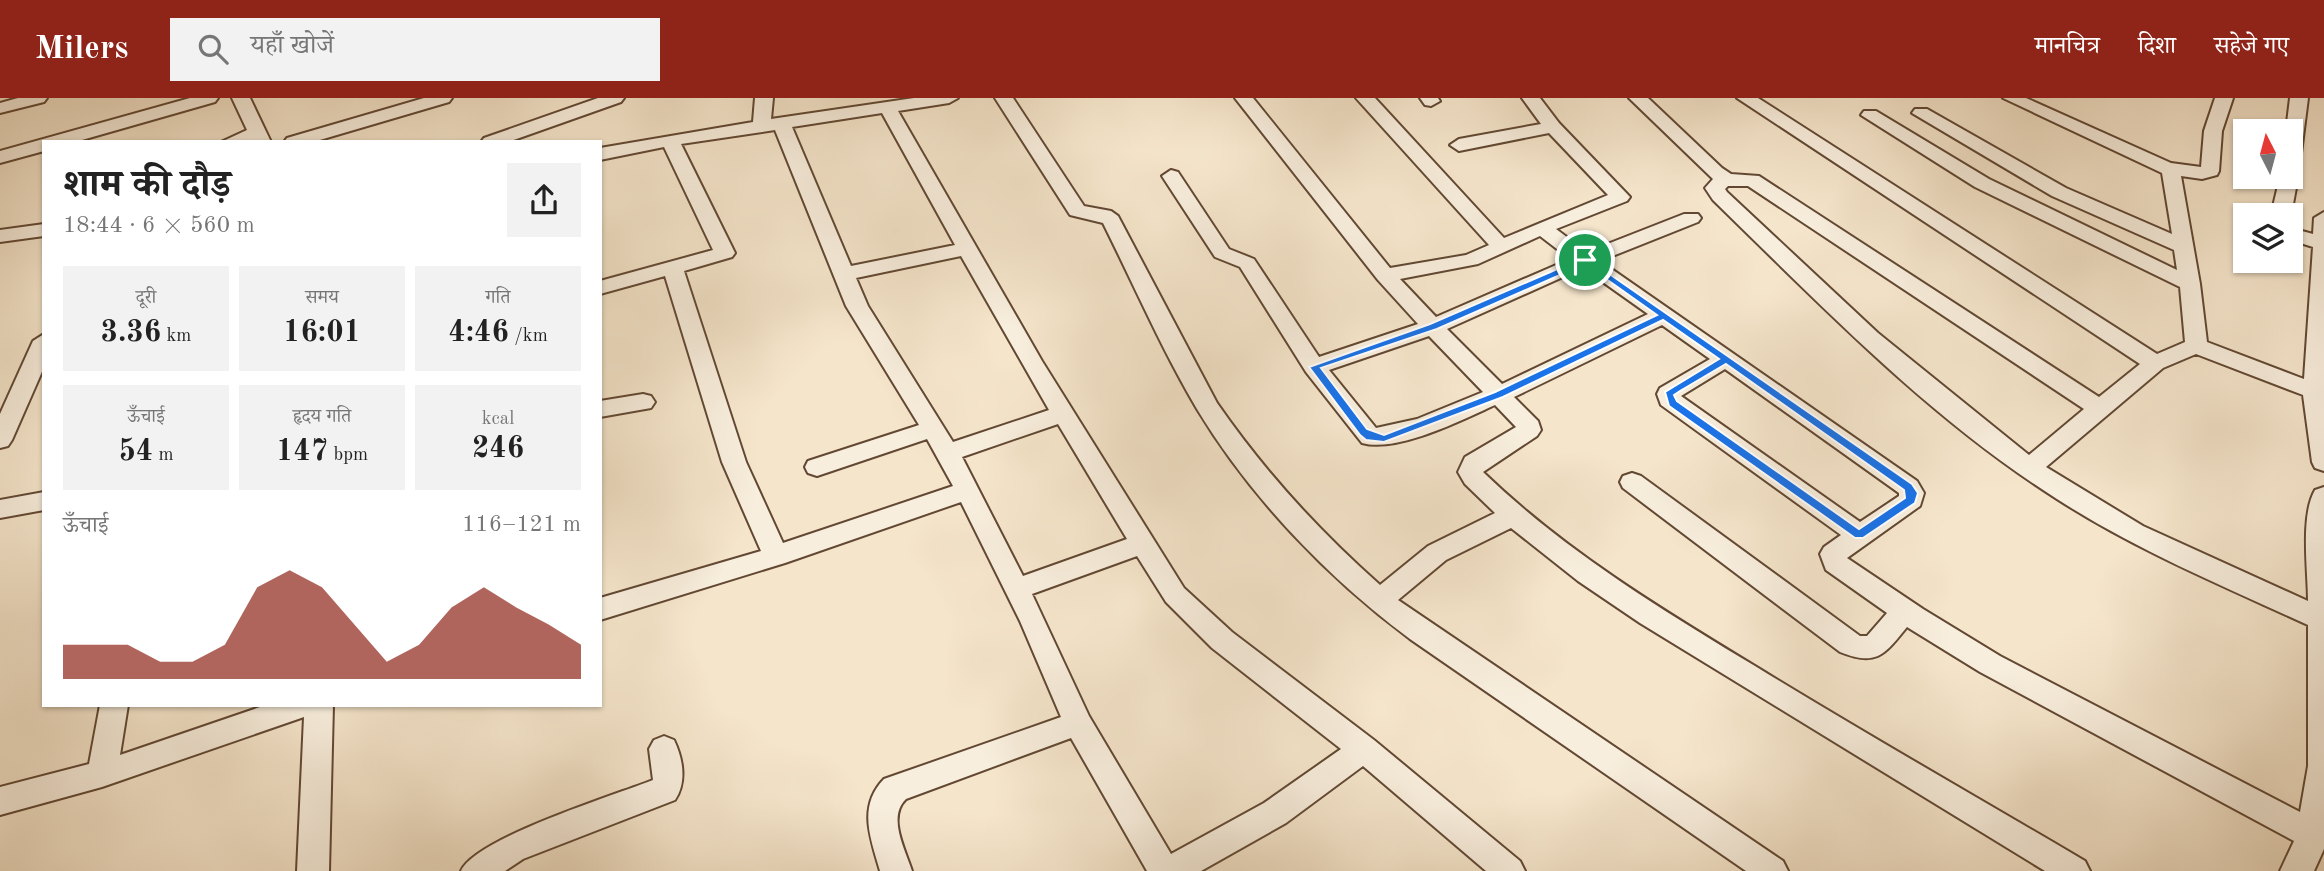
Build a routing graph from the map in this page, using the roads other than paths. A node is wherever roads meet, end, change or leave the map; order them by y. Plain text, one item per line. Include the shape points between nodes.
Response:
1 (38, 98) edge
2 (209, 98) edge
3 (241, 98) edge
4 (443, 98) edge
5 (764, 98) edge
6 (949, 98) edge
7 (1004, 98) edge
8 (1244, 98) edge
9 (1365, 98) edge
10 (1531, 98) edge
11 (1638, 98) edge
12 (1745, 98) edge
13 (2012, 98) edge
14 (2224, 98) edge
15 (2299, 98) edge
16 (604, 100) edge
17 (880, 105) edge
18 (2050, 106) edge
19 (0, 108) edge
20 (1921, 113) dead end
21 (1870, 115) dead end
22 (2296, 119) edge
23 (772, 125) junction
24 (1553, 127) junction
25 (259, 137) edge
26 (61, 140) edge
27 (242, 140) edge
28 (299, 140) edge
29 (494, 140) edge
30 (670, 140) junction
31 (1459, 145) dead end
32 (42, 146) edge
33 (602, 154) edge
34 (0, 157) edge
35 (2167, 168) junction
36 (1171, 176) dead end
37 (1724, 179) junction
38 (1690, 218) dead end
39 (1542, 228) junction
40 (42, 230) edge
41 (2323, 232) edge
42 (2303, 233) edge
43 (0, 236) edge
44 (1500, 245) junction
45 (2184, 247) junction
46 (967, 249) junction
47 (1585, 260) junction
48 (673, 269) junction
49 (842, 274) junction
50 (1385, 275) junction
51 (2322, 282) edge
52 (2190, 284) junction
53 (602, 287) edge
54 (1664, 315) junction
55 (1433, 327) junction
56 (42, 346) edge
57 (2196, 346) junction
58 (1727, 359) junction
59 (2155, 363) junction
60 (1314, 367) junction
61 (2314, 391) junction
62 (1499, 395) junction
63 (643, 402) dead end
64 (2099, 408) junction
65 (602, 409) edge
66 (1065, 413) junction
67 (2321, 425) edge
68 (934, 428) junction
69 (0, 440) edge
70 (948, 453) junction
71 (2324, 462) edge
72 (817, 467) dead end
73 (2029, 468) junction
74 (1632, 482) dead end
75 (966, 491) junction
76 (42, 501) edge
77 (0, 509) edge
78 (2323, 511) edge
79 (1512, 516) junction
80 (1859, 535) junction
81 (1141, 544) junction
82 (776, 555) junction
83 (1016, 589) junction
84 (1380, 600) junction
85 (602, 607) edge
86 (1904, 611) junction
87 (2321, 619) junction
88 (114, 707) edge
89 (294, 707) edge
90 (319, 707) edge
91 (1078, 723) junction
92 (664, 749) dead end
93 (1364, 749) junction
94 (2324, 766) edge
95 (102, 774) junction
96 (0, 801) edge
97 (2310, 854) edge
98 (1499, 868) edge
99 (313, 871) edge
100 (477, 871) edge
101 (896, 871) edge
102 (1164, 871) edge
103 (1171, 871) edge
104 (1772, 871) edge
105 (2074, 871) edge

1 - 19 street
2 - 26 street
3 - 25 street
4 - 28 street
5 - 23 street
6 - 17 street
7 - 84 street via 1077,211 1111,220 1222,428 1296,521
8 - 50 street
9 - 44 street
10 - 24 street
11 - 37 street
12 - 59 street
13 - 18 street
14 - 35 street via 2213,131 2210,171
15 - 22 street
16 - 29 street
17 - 23 street
17 - 46 street
18 - 35 street
20 - 45 street via 2059,191
21 - 52 street via 1983,183
23 - 30 street
23 - 49 street
24 - 31 street
24 - 39 street via 1620,197
25 - 27 street
30 - 33 street
30 - 48 street via 726,251 720,257
32 - 34 street
35 - 45 street via 2172,173
36 - 60 street via 1222,253 1247,263
37 - 64 street via 1752,180
37 - 73 street via 1716,188 1720,196 1852,323
38 - 47 street
39 - 44 street
39 - 47 street
40 - 43 street
41 - 42 street
41 - 51 street
44 - 50 street via 1471,260
45 - 52 street
46 - 49 street
46 - 66 street
47 - 54 street
47 - 55 street
48 - 53 street
48 - 82 street via 734,462
49 - 68 street via 857,306
50 - 55 street
51 - 61 street
52 - 57 street
54 - 58 street
54 - 62 street
55 - 60 street
55 - 62 street
56 - 69 street
57 - 59 street
57 - 61 street
58 - 80 street via 1908,487 1911,500
58 - 80 street via 1676,388 1668,394 1669,399
59 - 64 street
60 - 62 street via 1364,432 1377,439
61 - 67 street
62 - 79 street via 1530,430 1474,463 1470,472
63 - 65 street
64 - 73 street
66 - 70 street
66 - 81 street
67 - 71 street
68 - 70 street
68 - 72 street
70 - 75 street
73 - 87 street via 2118,525
74 - 86 street via 1850,645 1875,646
75 - 82 street
75 - 83 street
76 - 77 street
78 - 87 street
79 - 84 street via 1437,554
79 - 105 street via 1634,605
80 - 86 street via 1833,554 1835,563
81 - 83 street
81 - 93 street via 1165,583 1190,611
82 - 85 street
83 - 91 street
84 - 104 street
86 - 97 street
87 - 94 street
88 - 95 street
89 - 95 street
90 - 99 street
91 - 101 street via 886,796 881,814
91 - 102 street
92 - 100 street via 669,783 664,790 512,849
93 - 98 street
93 - 103 street via 1275,813
94 - 97 street
95 - 96 street

